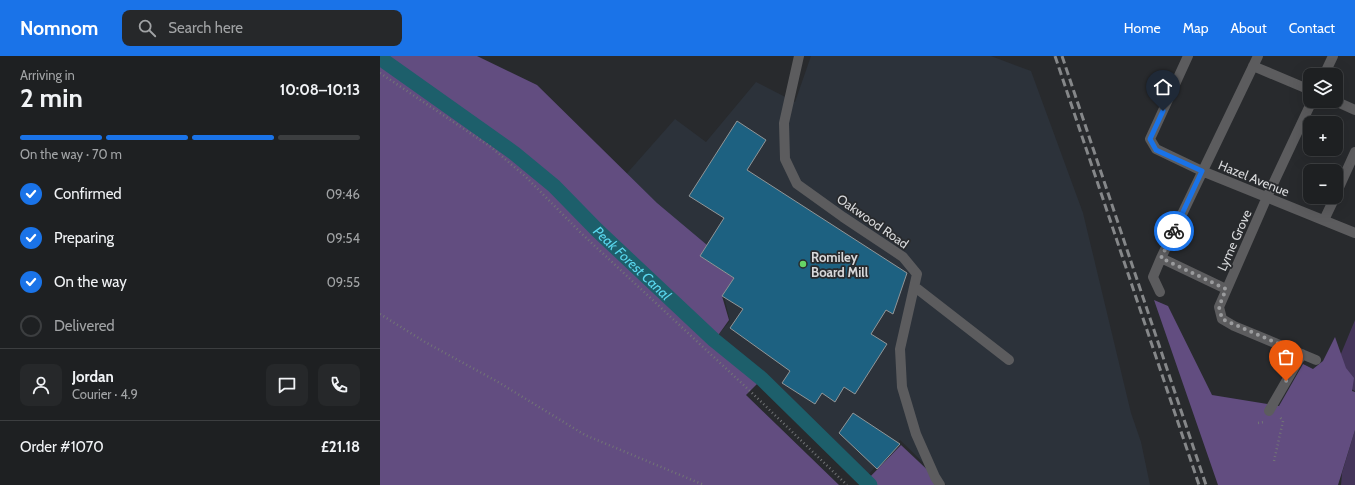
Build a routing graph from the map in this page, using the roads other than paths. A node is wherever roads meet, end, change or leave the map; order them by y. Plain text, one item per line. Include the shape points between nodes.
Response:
1 (799, 56) edge
2 (1188, 56) edge
3 (1258, 56) edge
4 (1333, 56) edge
5 (1253, 66) junction
6 (1327, 68) edge
7 (1303, 87) edge
8 (1343, 105) edge
9 (1309, 108) edge
10 (1355, 110) edge
11 (1355, 152) edge
12 (1202, 171) junction
13 (1343, 179) edge
14 (1267, 197) junction
15 (1332, 204) edge
16 (1324, 220) junction
17 (1355, 233) edge
18 (1161, 258) junction
19 (915, 286) junction
20 (1226, 289) junction
21 (1160, 292) dead end
22 (1302, 354) junction
23 (1009, 360) dead end
24 (1316, 360) dead end
25 (1273, 411) road end
26 (940, 485) edge

1 - 19 street, Oakwood Road via 784,123 785,159 797,184 903,257 917,274
2 - 12 street, Hazel Avenue via 1150,139 1156,150
3 - 5 street
4 - 6 street
5 - 7 street
5 - 12 street
8 - 10 street
9 - 14 street, Lyme Grove
11 - 13 street
12 - 14 street, Hazel Avenue
12 - 18 street
14 - 16 street, Hazel Avenue
14 - 20 street, Lyme Grove
15 - 16 street
16 - 17 street, Hazel Avenue
18 - 20 street
18 - 21 street via 1153,277
19 - 23 street
19 - 26 street, Oakwood Road via 900,349 902,386 916,434
20 - 22 street, Lyme Grove via 1219,307 1222,319
22 - 24 street, Lyme Grove
22 - 25 street

